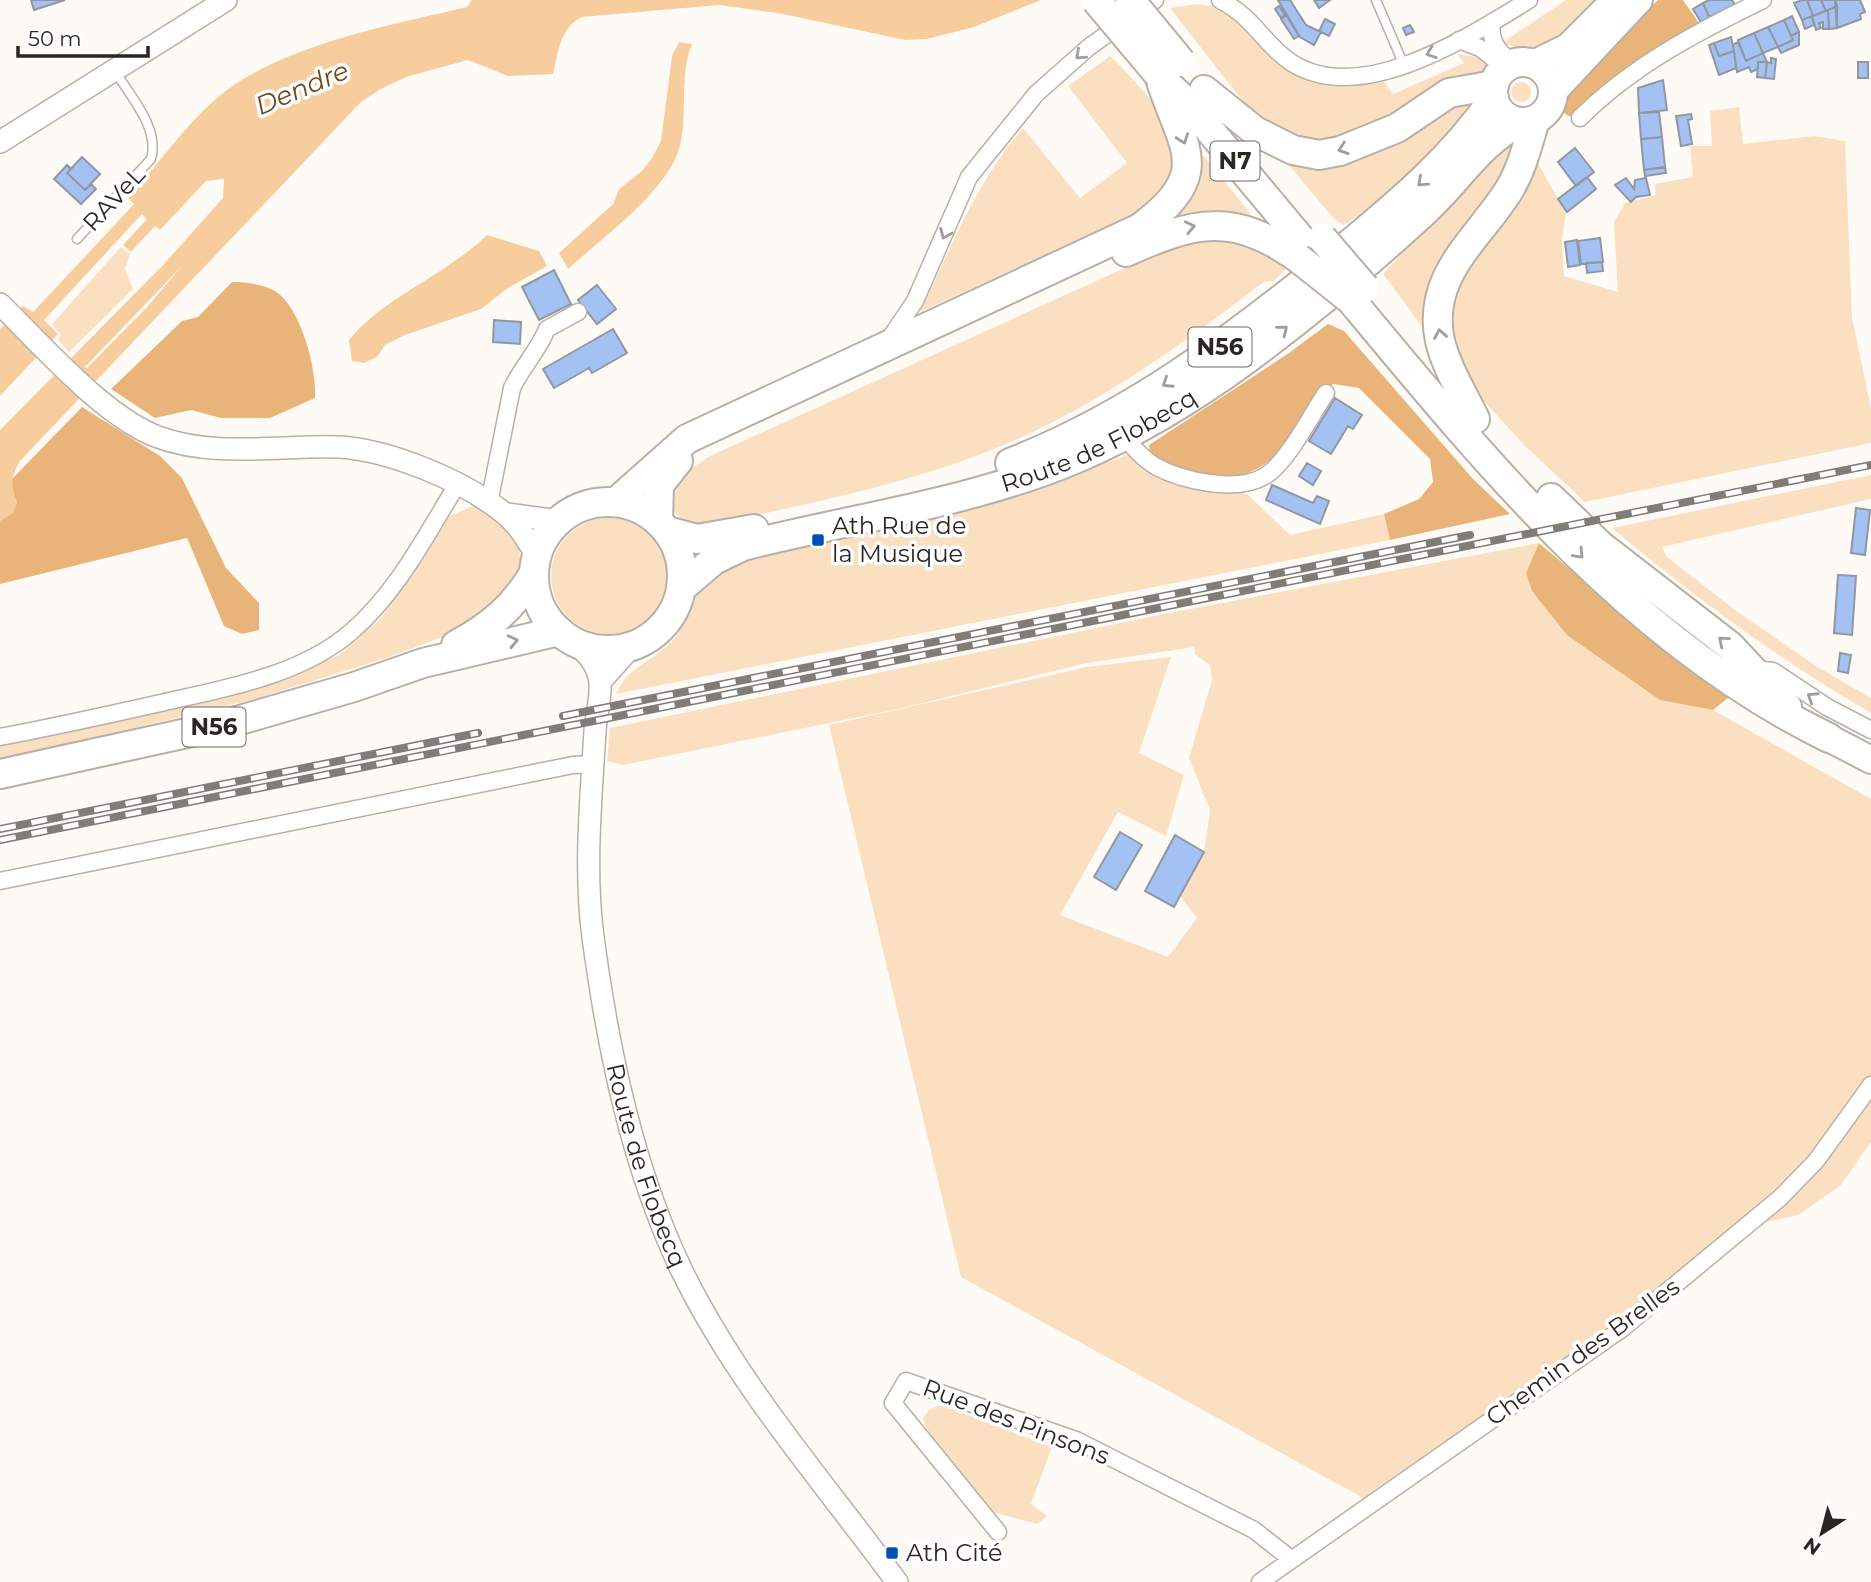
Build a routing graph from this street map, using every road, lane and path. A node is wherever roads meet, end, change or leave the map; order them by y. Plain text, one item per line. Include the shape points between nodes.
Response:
1 (226, 0) edge
2 (1096, 0) edge
3 (1130, 0) edge
4 (1155, 0) edge
5 (1220, 0) edge
6 (1376, 0) edge
7 (1529, 0) edge
8 (1615, 0) edge
9 (1639, 0) edge
10 (1763, 0) edge
11 (1492, 22) junction
12 (1459, 40) junction
13 (1404, 63) junction
14 (1170, 68) junction
15 (114, 69) junction
16 (1508, 76) junction
17 (1204, 90) junction
18 (1553, 92) junction
19 (1580, 118) dead end
20 (1527, 121) junction
21 (0, 142) edge
22 (77, 239) dead end
23 (1310, 248) junction
24 (1358, 294) junction
25 (0, 304) edge
26 (579, 312) dead end
27 (885, 345) junction
28 (1326, 393) dead end
29 (1475, 419) junction
30 (1124, 436) junction
31 (457, 485) junction
32 (616, 502) junction
33 (498, 509) junction
34 (559, 521) junction
35 (662, 526) junction
36 (536, 564) junction
37 (681, 588) junction
38 (566, 636) junction
39 (632, 646) junction
40 (423, 663) junction
41 (1752, 669) junction
42 (600, 682) junction
43 (1871, 730) edge
44 (0, 737) edge
45 (1829, 738) junction
46 (1871, 760) edge
47 (594, 764) junction
48 (0, 774) edge
49 (0, 881) edge
50 (1871, 1085) edge
51 (998, 1532) dead end
52 (1291, 1559) junction
53 (897, 1582) edge
54 (1260, 1582) edge

1 - 15 street
2 - 14 highway, N7, bridge
3 - 14 highway, N7, bridge
4 -> 27 street via 1089,47 1036,94 969,177 915,301
5 - 13 street via 1251,20 1283,56 1317,75 1379,75
6 - 13 lane
7 - 11 street
8 - 16 main road, N56 via 1568,47
9 - 18 main road, N56
10 - 19 street via 1665,51
11 - 12 street
11 - 16 street via 1491,31
12 -> 13 street
12 - 16 street via 1480,48
14 - 17 highway, N7
14 - 23 highway, N7 via 1187,103
14 -> 27 highway via 1170,112 1188,157 1182,184 1160,212 1140,228
15 - 21 street
15 - 22 lane, RAVeL via 147,123 153,145 151,159
16 -> 17 highway via 1449,93 1397,128 1318,156 1293,150 1255,131
16 - 18 highway via 1548,75
16 - 20 highway via 1503,114
16 -> 35 highway, Route de Flobecq / N56 via 1470,133 1432,173 1253,323 1196,365 1090,428 986,473 926,491 709,538 688,539
17 - 23 highway, N7
18 - 20 highway, N56 via 1551,103
29 -> 20 highway via 1441,342 1439,301 1455,260 1516,176
30 -> 20 highway, Route de Flobecq / N56 via 1249,358 1378,252 1455,181 1492,139
23 - 24 highway, N7, bridge
35 -> 23 highway via 659,485 696,446 1174,231 1210,223
24 - 29 highway, N7
24 -> 45 highway via 1489,462 1602,579 1728,681
25 - 31 street via 95,395 140,429 173,442 200,446 366,451 394,457
26 - 33 street via 547,330 512,388
27 - 32 highway via 687,439
28 - 30 street via 1266,476 1239,486 1156,467
41 -> 29 highway, N7 via 1730,646 1601,546
30 - 37 highway, Route de Flobecq / N56 via 1074,459 986,489 743,546 714,560
31 - 33 street
31 - 44 street via 404,572 374,611 328,650 261,678
32 - 34 highway, N56 via 584,506
32 - 35 highway, N56 via 644,512
33 - 34 street
33 - 36 street
34 - 36 highway, N56 via 549,531
35 - 37 highway via 680,558
36 - 38 highway via 540,605
36 - 40 highway, N56 via 510,609 493,624
37 - 39 highway, N56 via 659,629
38 - 39 highway, N56 via 602,649
40 -> 38 highway, N56
38 - 42 street via 588,654
39 - 42 street
40 - 48 highway, N56 via 219,726
43 -> 41 street via 1773,671
41 - 45 highway, N7 via 1787,707
42 - 47 street, Route de Flobecq
45 - 46 main road, N7
47 - 49 street
47 - 53 street, Route de Flobecq via 590,828 593,934 628,1120 662,1224 697,1298 744,1377
50 - 52 street, Chemin des Brelles via 1816,1161 1780,1198 1623,1328
51 - 52 street, Rue des Pinsons via 894,1403 906,1381 1076,1440 1254,1530
52 - 54 street, Chemin des Brelles

